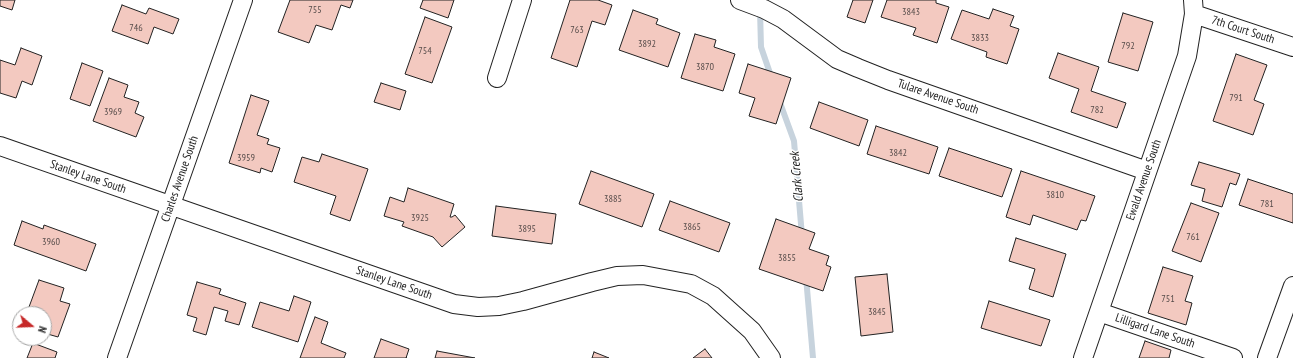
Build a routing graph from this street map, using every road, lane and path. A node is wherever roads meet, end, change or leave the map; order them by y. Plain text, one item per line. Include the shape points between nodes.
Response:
1 (243, 0) edge
2 (522, 0) edge
3 (740, 0) edge
4 (1193, 7) edge
5 (1293, 46) edge
6 (497, 78) dead end
7 (0, 146) edge
8 (1147, 171) junction
9 (170, 206) junction
10 (1293, 286) edge
11 (1099, 312) junction
12 (117, 358) edge
13 (771, 358) edge
14 (1083, 358) edge
15 (1233, 358) edge
16 (1267, 358) edge

1 - 9 street, Charles Avenue South
2 - 6 street
3 - 8 street, Tulare Avenue South via 783,19 837,59 858,68
4 - 5 street, 7th Court South
4 - 8 street, Ewald Avenue South via 1187,56
7 - 9 street, Stanley Lane South
8 - 11 street, Ewald Avenue South
9 - 12 street, Charles Avenue South
9 - 13 street, Stanley Lane South via 454,304 478,307 523,302 617,276 643,275 691,284 713,296 752,331
10 - 16 street
11 - 14 street, Ewald Avenue South
11 - 15 street, Lilligard Lane South

